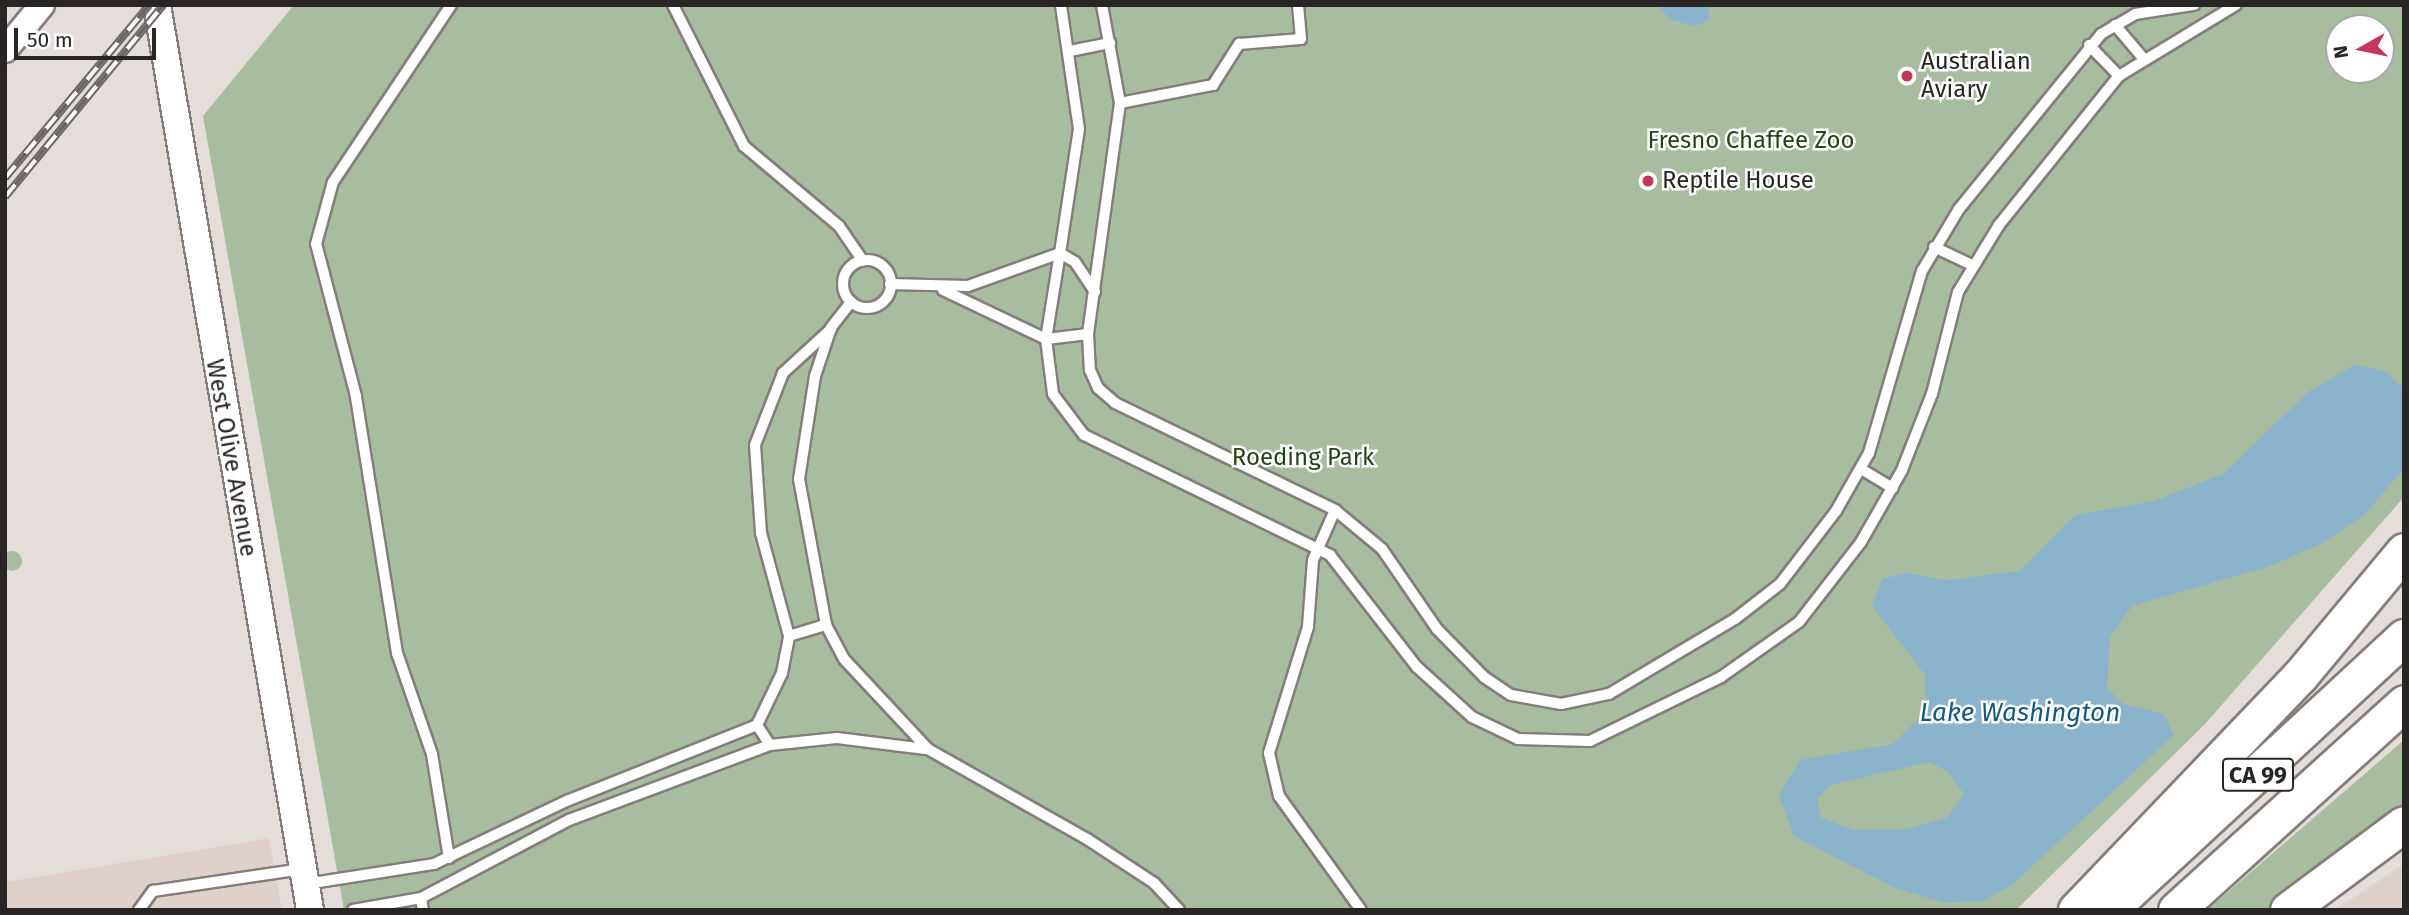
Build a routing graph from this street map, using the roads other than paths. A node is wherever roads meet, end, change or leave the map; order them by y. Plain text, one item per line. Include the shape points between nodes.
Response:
1 (42, 5) edge
2 (157, 5) edge
3 (451, 5) edge
4 (673, 5) edge
5 (1060, 5) edge
6 (1102, 5) edge
7 (1298, 5) edge
8 (2194, 5) edge
9 (2236, 5) edge
10 (2115, 25) junction
11 (1110, 43) junction
12 (2089, 45) junction
13 (5, 50) edge
14 (1070, 51) junction
15 (2143, 58) junction
16 (2119, 76) junction
17 (1120, 103) junction
18 (1934, 247) junction
19 (1060, 253) junction
20 (863, 261) junction
21 (1972, 265) junction
22 (890, 284) junction
23 (943, 290) junction
24 (1095, 292) junction
25 (851, 302) junction
26 (831, 328) junction
27 (1088, 334) junction
28 (1046, 339) junction
29 (1861, 469) junction
30 (1893, 488) junction
31 (1335, 510) junction
32 (1317, 548) junction
33 (2404, 551) edge
34 (826, 625) junction
35 (789, 636) junction
36 (2404, 637) edge
37 (2404, 703) edge
38 (757, 725) junction
39 (770, 745) junction
40 (928, 749) junction
41 (2404, 824) edge
42 (449, 858) junction
43 (306, 888) edge
44 (421, 898) junction
45 (139, 910) edge
46 (353, 910) edge
47 (423, 910) edge
48 (1179, 910) edge
49 (1361, 910) edge
50 (2076, 910) edge
51 (2109, 910) edge
52 (2176, 910) edge
53 (2288, 910) edge

1 - 13 street
2 - 43 main road, West Olive Avenue
3 - 42 lane via 333,182 316,244 356,396 397,653 432,754
4 - 20 lane via 744,146 839,226
5 - 14 lane
6 - 11 lane
7 - 17 lane via 1301,40 1239,44 1213,85
8 - 10 lane via 2155,9
9 - 15 lane
10 - 12 lane
10 - 15 lane
11 - 14 lane
11 - 17 lane
12 - 16 lane
12 - 18 lane
14 - 19 lane via 1079,129
15 - 16 lane
16 - 21 lane
17 - 24 lane
18 - 21 lane
18 - 29 lane via 1922,271 1888,404
19 - 23 lane via 990,281
19 - 24 lane via 1075,262
19 - 28 lane
20 - 22 lane via 884,269
20 - 25 lane via 845,274 843,289
21 - 30 lane via 1950,317 1918,436
22 - 23 lane
22 - 25 lane via 880,304 866,308
23 - 28 lane
24 - 27 lane
25 - 26 lane
26 - 34 lane via 806,412 799,466 804,527
26 - 35 lane via 783,373 755,445 757,513
27 - 28 lane
27 - 31 lane via 1090,370 1106,397
28 - 32 lane via 1053,394 1064,417 1084,435
29 - 30 lane
29 - 31 lane via 1809,549 1759,604 1609,694 1580,703 1533,701 1484,677 1437,629 1382,549
30 - 32 lane via 1817,601 1781,639 1635,723 1571,745 1502,734 1447,698 1352,577
31 - 32 lane
32 - 49 lane via 1308,627 1272,729 1270,775
33 - 50 highway via 2299,677
34 - 35 lane
34 - 40 lane via 868,690
35 - 38 lane via 782,673
36 - 51 highway, CA 99
37 - 52 highway, CA 99
38 - 39 lane
38 - 42 lane via 569,800
39 - 40 lane via 863,738
39 - 44 lane via 569,820
40 - 48 lane via 1087,839 1154,883
41 - 53 highway
42 - 43 lane
43 - 45 lane via 153,891
44 - 46 lane
44 - 47 lane

